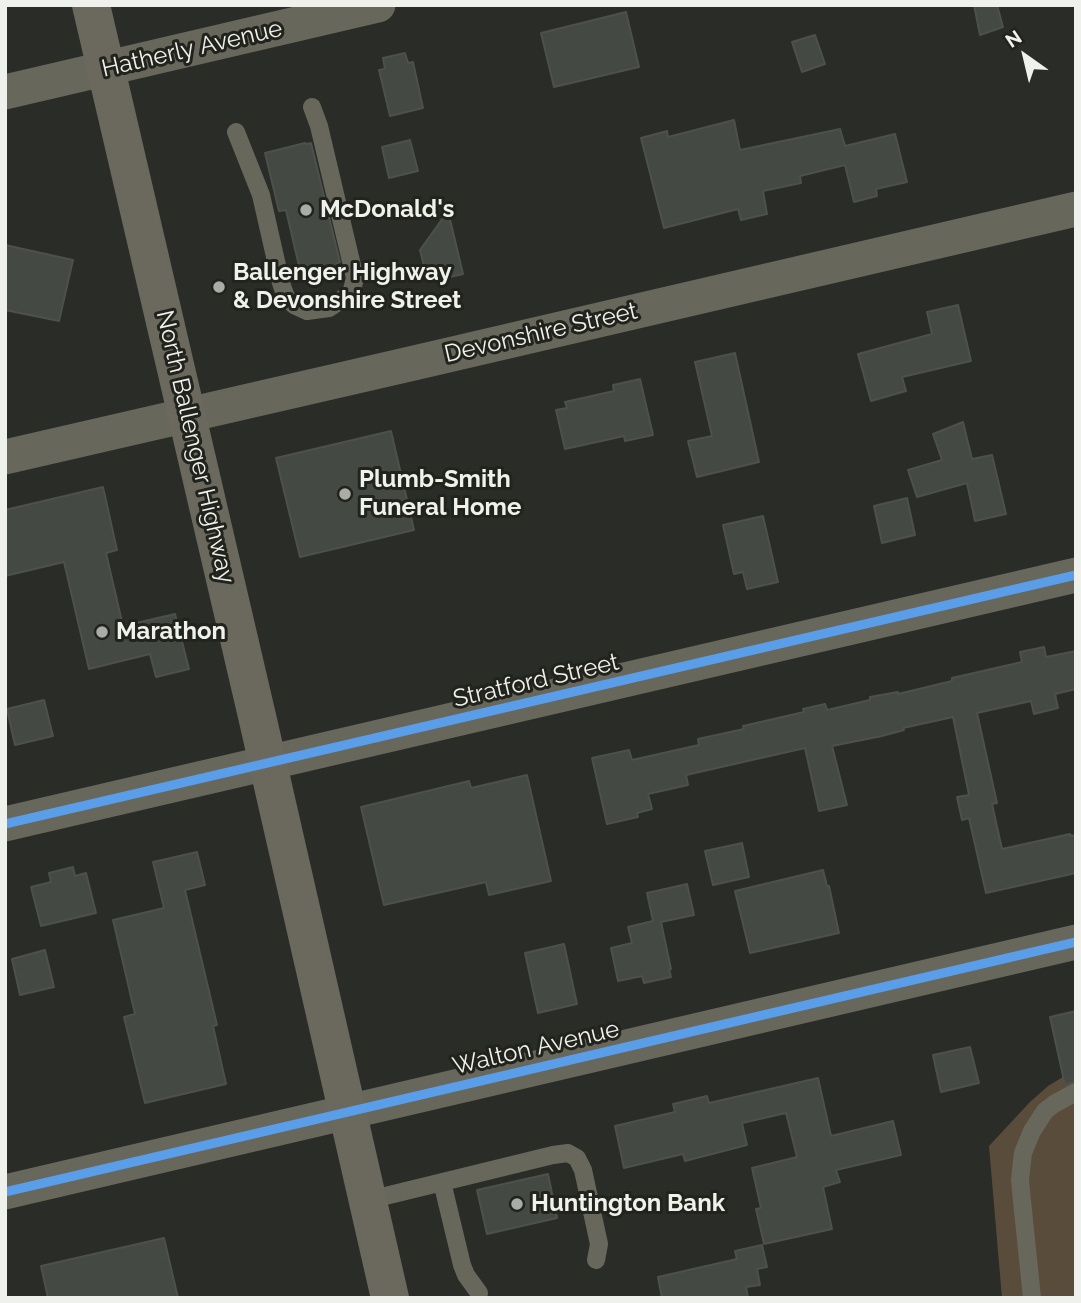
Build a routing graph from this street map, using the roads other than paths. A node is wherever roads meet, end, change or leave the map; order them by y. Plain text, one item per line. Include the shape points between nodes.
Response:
1 (91, 5) edge
2 (378, 5) edge
3 (106, 68) junction
4 (5, 92) edge
5 (312, 107) dead end
6 (236, 132) dead end
7 (1076, 209) edge
8 (187, 415) junction
9 (5, 457) edge
10 (1076, 575) edge
11 (268, 763) junction
12 (5, 824) edge
13 (1076, 942) edge
14 (1076, 1092) edge
15 (348, 1112) junction
16 (442, 1182) junction
17 (5, 1192) edge
18 (369, 1200) junction
19 (596, 1260) dead end
20 (479, 1293) dead end
21 (390, 1298) edge
22 (1032, 1298) edge

1 - 3 main road, North Ballenger Highway
2 - 3 street, Hatherly Avenue
3 - 4 street, Hatherly Avenue
3 - 8 main road, North Ballenger Highway
5 - 6 lane via 355,278 348,295 329,308 307,311 286,297 261,195
7 - 8 street, Devonshire Street
8 - 9 street, Devonshire Street
8 - 11 main road, North Ballenger Highway
10 - 11 street, Stratford Street
11 - 12 street, Stratford Street
11 - 15 main road, North Ballenger Highway
13 - 15 street, Walton Avenue
14 - 22 lane via 1045,1111 1023,1153 1021,1191
15 - 17 street, Walton Avenue
15 - 18 main road, North Ballenger Highway
16 - 18 lane
16 - 19 lane via 572,1154 583,1170 598,1238
16 - 20 lane via 461,1265
18 - 21 main road, North Ballenger Highway

